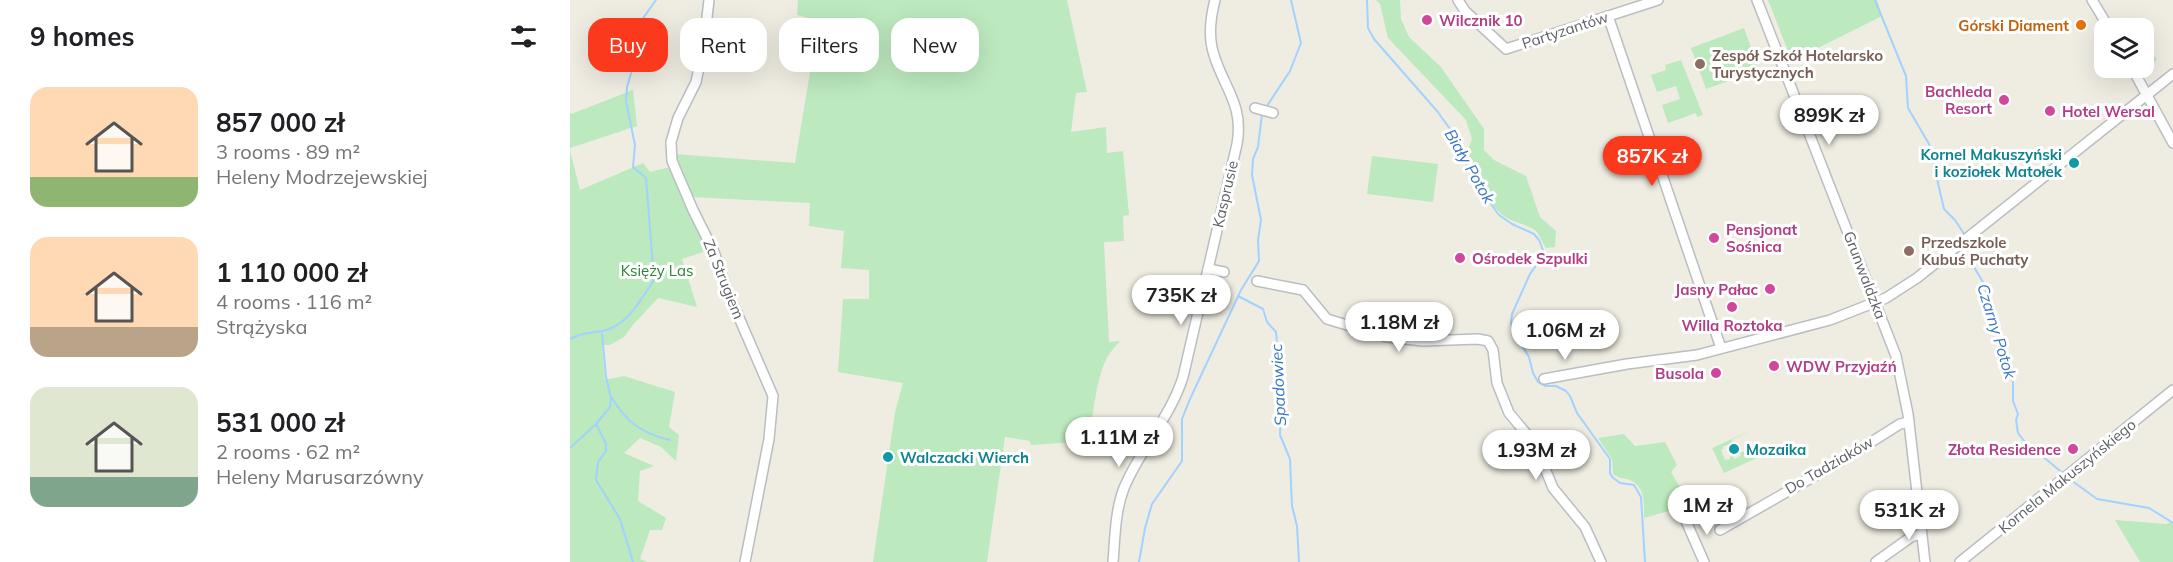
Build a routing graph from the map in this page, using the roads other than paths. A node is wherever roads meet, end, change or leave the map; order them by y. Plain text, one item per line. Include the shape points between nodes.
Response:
1 (709, 0) edge
2 (1215, 0) edge
3 (1458, 0) edge
4 (1658, 0) edge
5 (1756, 0) edge
6 (2092, 0) edge
7 (1608, 16) junction
8 (2103, 18) edge
9 (2173, 74) edge
10 (2138, 78) edge
11 (2148, 94) junction
12 (1255, 108) dead end
13 (1273, 113) dead end
14 (2173, 143) edge
15 (1208, 269) junction
16 (1224, 272) dead end
17 (1257, 281) dead end
18 (1876, 302) junction
19 (1721, 348) junction
20 (1544, 379) dead end
21 (2173, 390) edge
22 (1909, 422) junction
23 (1686, 521) dead end
24 (1720, 530) dead end
25 (1922, 534) junction
26 (745, 562) edge
27 (1113, 562) edge
28 (1601, 562) edge
29 (1704, 562) edge
30 (1876, 562) edge
31 (1925, 562) edge
32 (1960, 562) edge

1 - 26 street, Za Strugiem via 698,72 671,142 672,161 773,396 769,439
2 - 15 street, Kasprusie via 1210,27 1212,46 1235,104 1239,133
3 - 7 street, Partyzantów via 1506,49
4 - 7 street, Partyzantów
5 - 18 street, Grunwaldzka
6 - 8 street
7 - 19 street
9 - 11 street
10 - 11 street
11 - 14 street
11 - 18 street via 1905,286
12 - 13 street
15 - 16 street
15 - 27 street, Kasprusie via 1179,390 1124,490
17 - 28 street via 1303,290 1327,318 1387,337 1488,341 1493,350 1497,383 1509,413 1535,444 1553,488 1585,527
18 - 19 street via 1830,320
18 - 22 street, Grunwaldzka via 1898,365
19 - 20 street
21 - 32 street, Kornela Makuszyńskiego
22 - 24 street, Do Tadziaków
22 - 25 street, Grunwaldzka
23 - 29 street
25 - 30 street via 1911,537
25 - 31 street, Grunwaldzka

